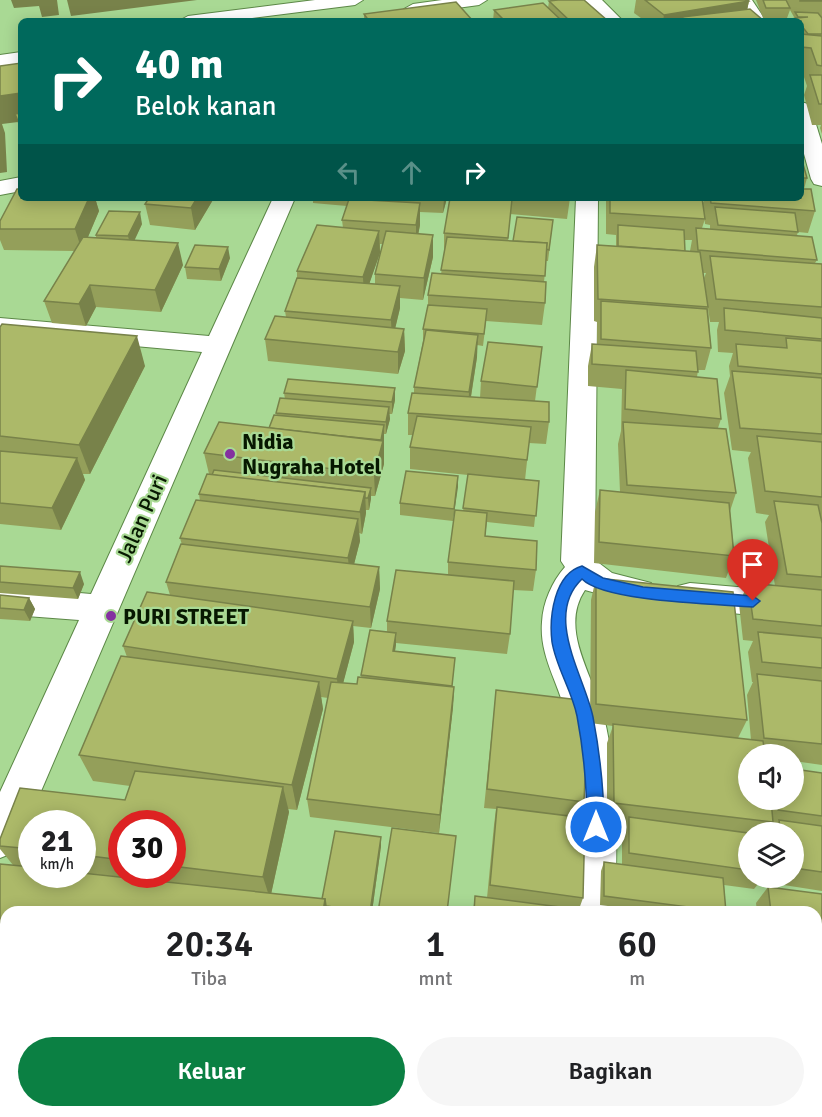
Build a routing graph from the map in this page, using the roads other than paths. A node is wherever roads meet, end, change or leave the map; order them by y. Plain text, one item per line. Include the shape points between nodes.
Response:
1 (355, 0) edge
2 (479, 0) edge
3 (592, 0) edge
4 (744, 0) edge
5 (399, 10) edge
6 (365, 15) edge
7 (212, 18) edge
8 (340, 18) edge
9 (611, 18) edge
10 (755, 18) edge
11 (18, 42) edge
12 (0, 45) edge
13 (18, 58) edge
14 (0, 61) edge
15 (804, 118) edge
16 (822, 179) edge
17 (18, 185) edge
18 (0, 188) edge
19 (283, 201) edge
20 (587, 201) edge
21 (0, 326) edge
22 (218, 345) junction
23 (582, 571) junction
24 (0, 600) edge
25 (100, 608) junction
26 (822, 608) edge
27 (0, 838) edge
28 (593, 906) edge

1 - 7 street
2 - 5 street
3 - 9 street
4 - 10 street
6 - 8 street
11 - 12 street
13 - 14 street
15 - 16 street
17 - 18 street
19 - 22 street, Jalan Puri
20 - 23 street via 578,561
21 - 22 street
22 - 25 street, Jalan Puri
23 - 26 street via 601,583 643,593
23 - 28 street via 569,583 561,600 560,642 585,714 596,781
24 - 25 street
25 - 27 street, Jalan Puri

